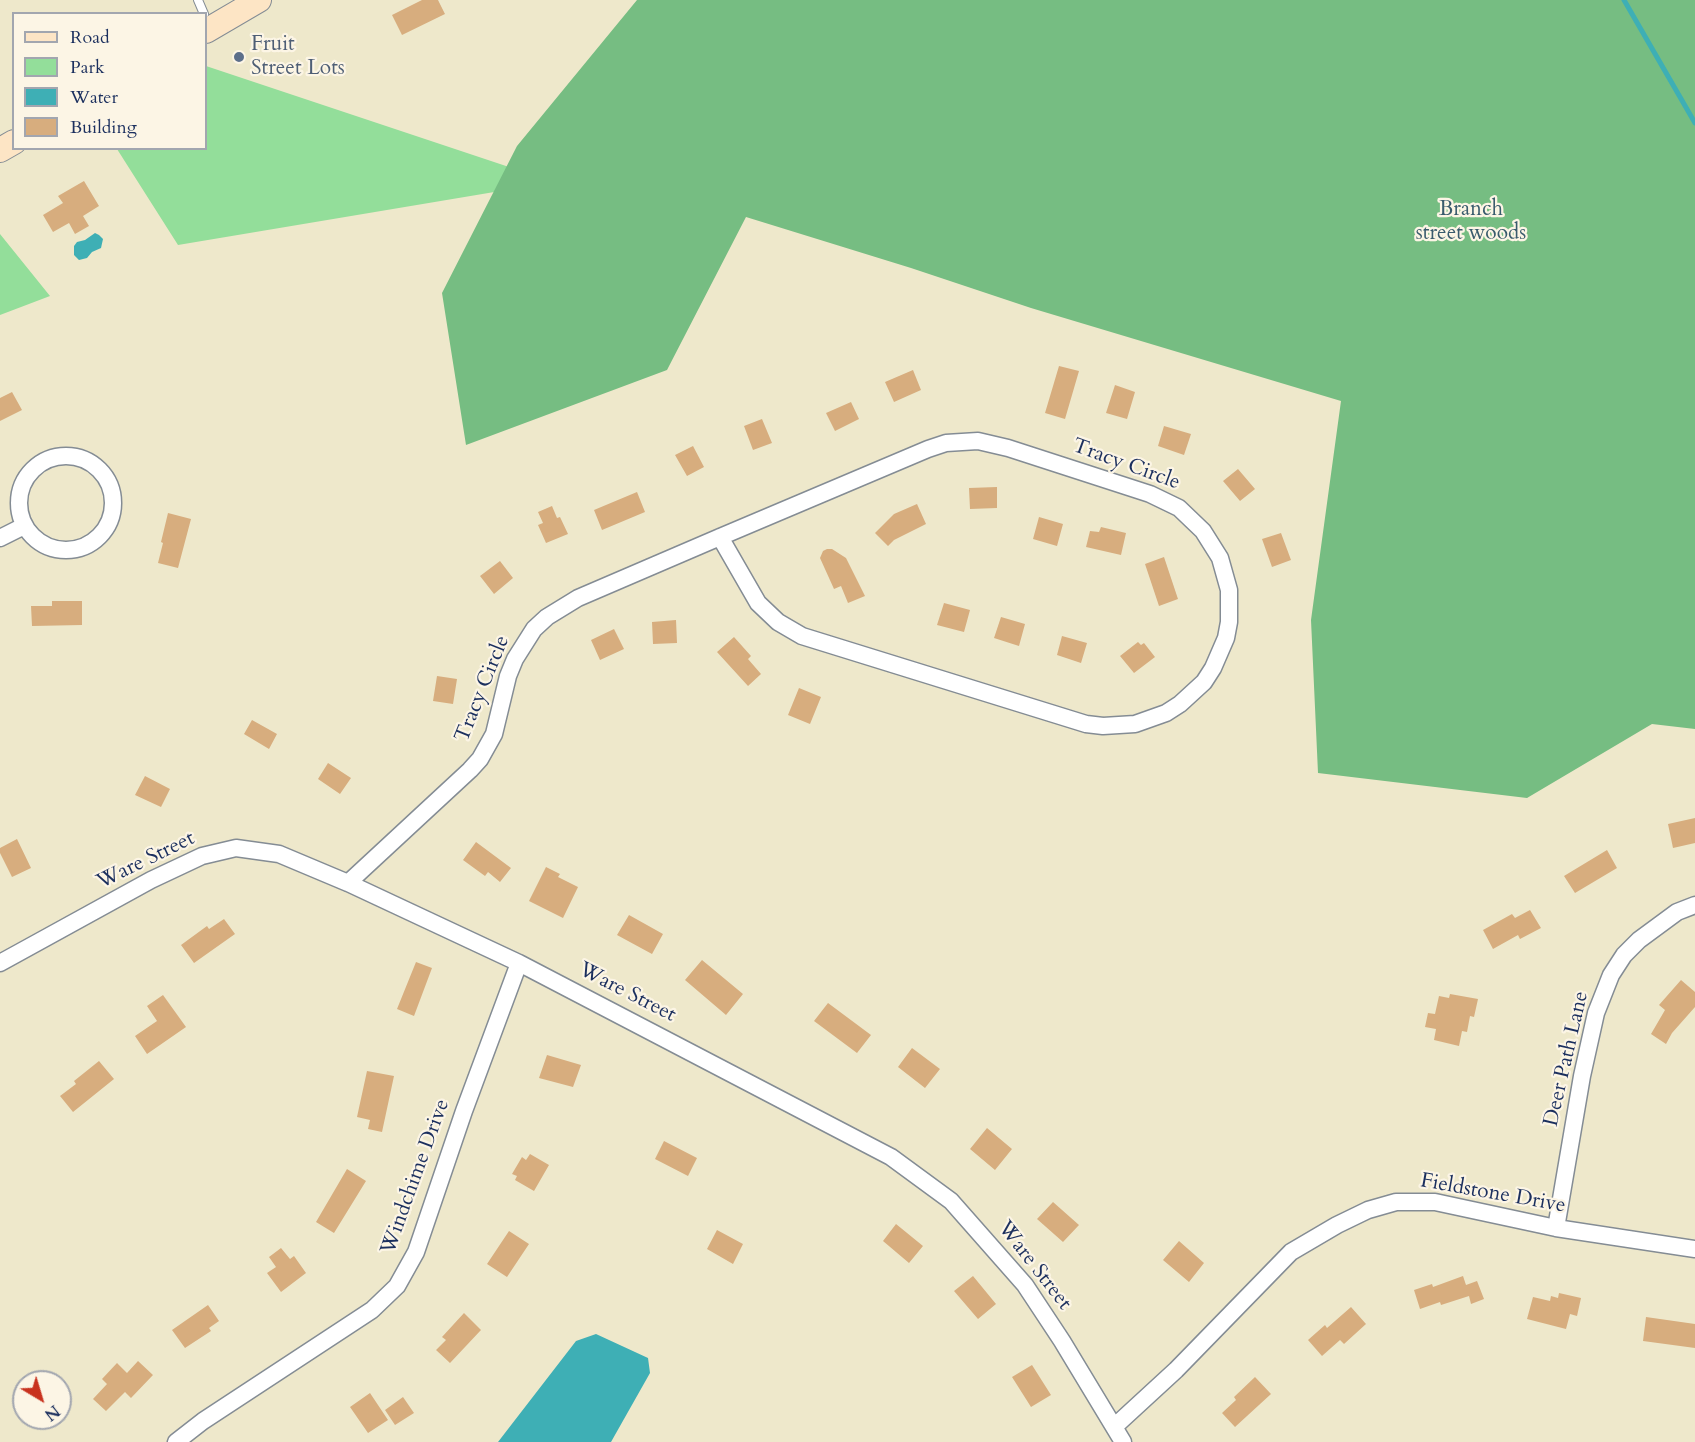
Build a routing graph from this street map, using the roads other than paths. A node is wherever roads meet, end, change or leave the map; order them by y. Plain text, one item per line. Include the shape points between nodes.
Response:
1 (260, 0) edge
2 (207, 23) edge
3 (24, 526) junction
4 (720, 537) junction
5 (0, 538) edge
6 (348, 884) junction
7 (1695, 905) edge
8 (0, 963) edge
9 (519, 963) junction
10 (1556, 1228) junction
11 (1695, 1249) edge
12 (1118, 1435) edge
13 (176, 1442) edge

1 - 2 street
3 - 3 street via 45,546 75,550 88,544 100,536 111,516 112,494 107,480 83,459 51,459 26,479 19,510
3 - 5 street
4 - 4 street, Tracy Circle via 928,449 946,443 978,441 1150,494 1179,508 1203,531 1220,558 1229,590 1229,622 1213,668 1180,704 1135,724 1086,724 802,636 778,622 758,603
4 - 6 street, Tracy Circle via 578,598 534,629 515,659 494,734 480,759
6 - 8 street, Ware Street via 279,854 236,848 202,856 152,880
6 - 9 street, Ware Street
7 - 10 street, Deer Path Lane via 1677,912 1639,940 1611,975 1596,1013 1584,1065
9 - 12 street, Ware Street via 891,1157 951,1201 1025,1285
9 - 13 street, Windchime Drive via 416,1252 397,1286 372,1310
10 - 11 street, Fieldstone Drive
10 - 12 street, Fieldstone Drive via 1435,1202 1396,1202 1368,1210 1291,1252

